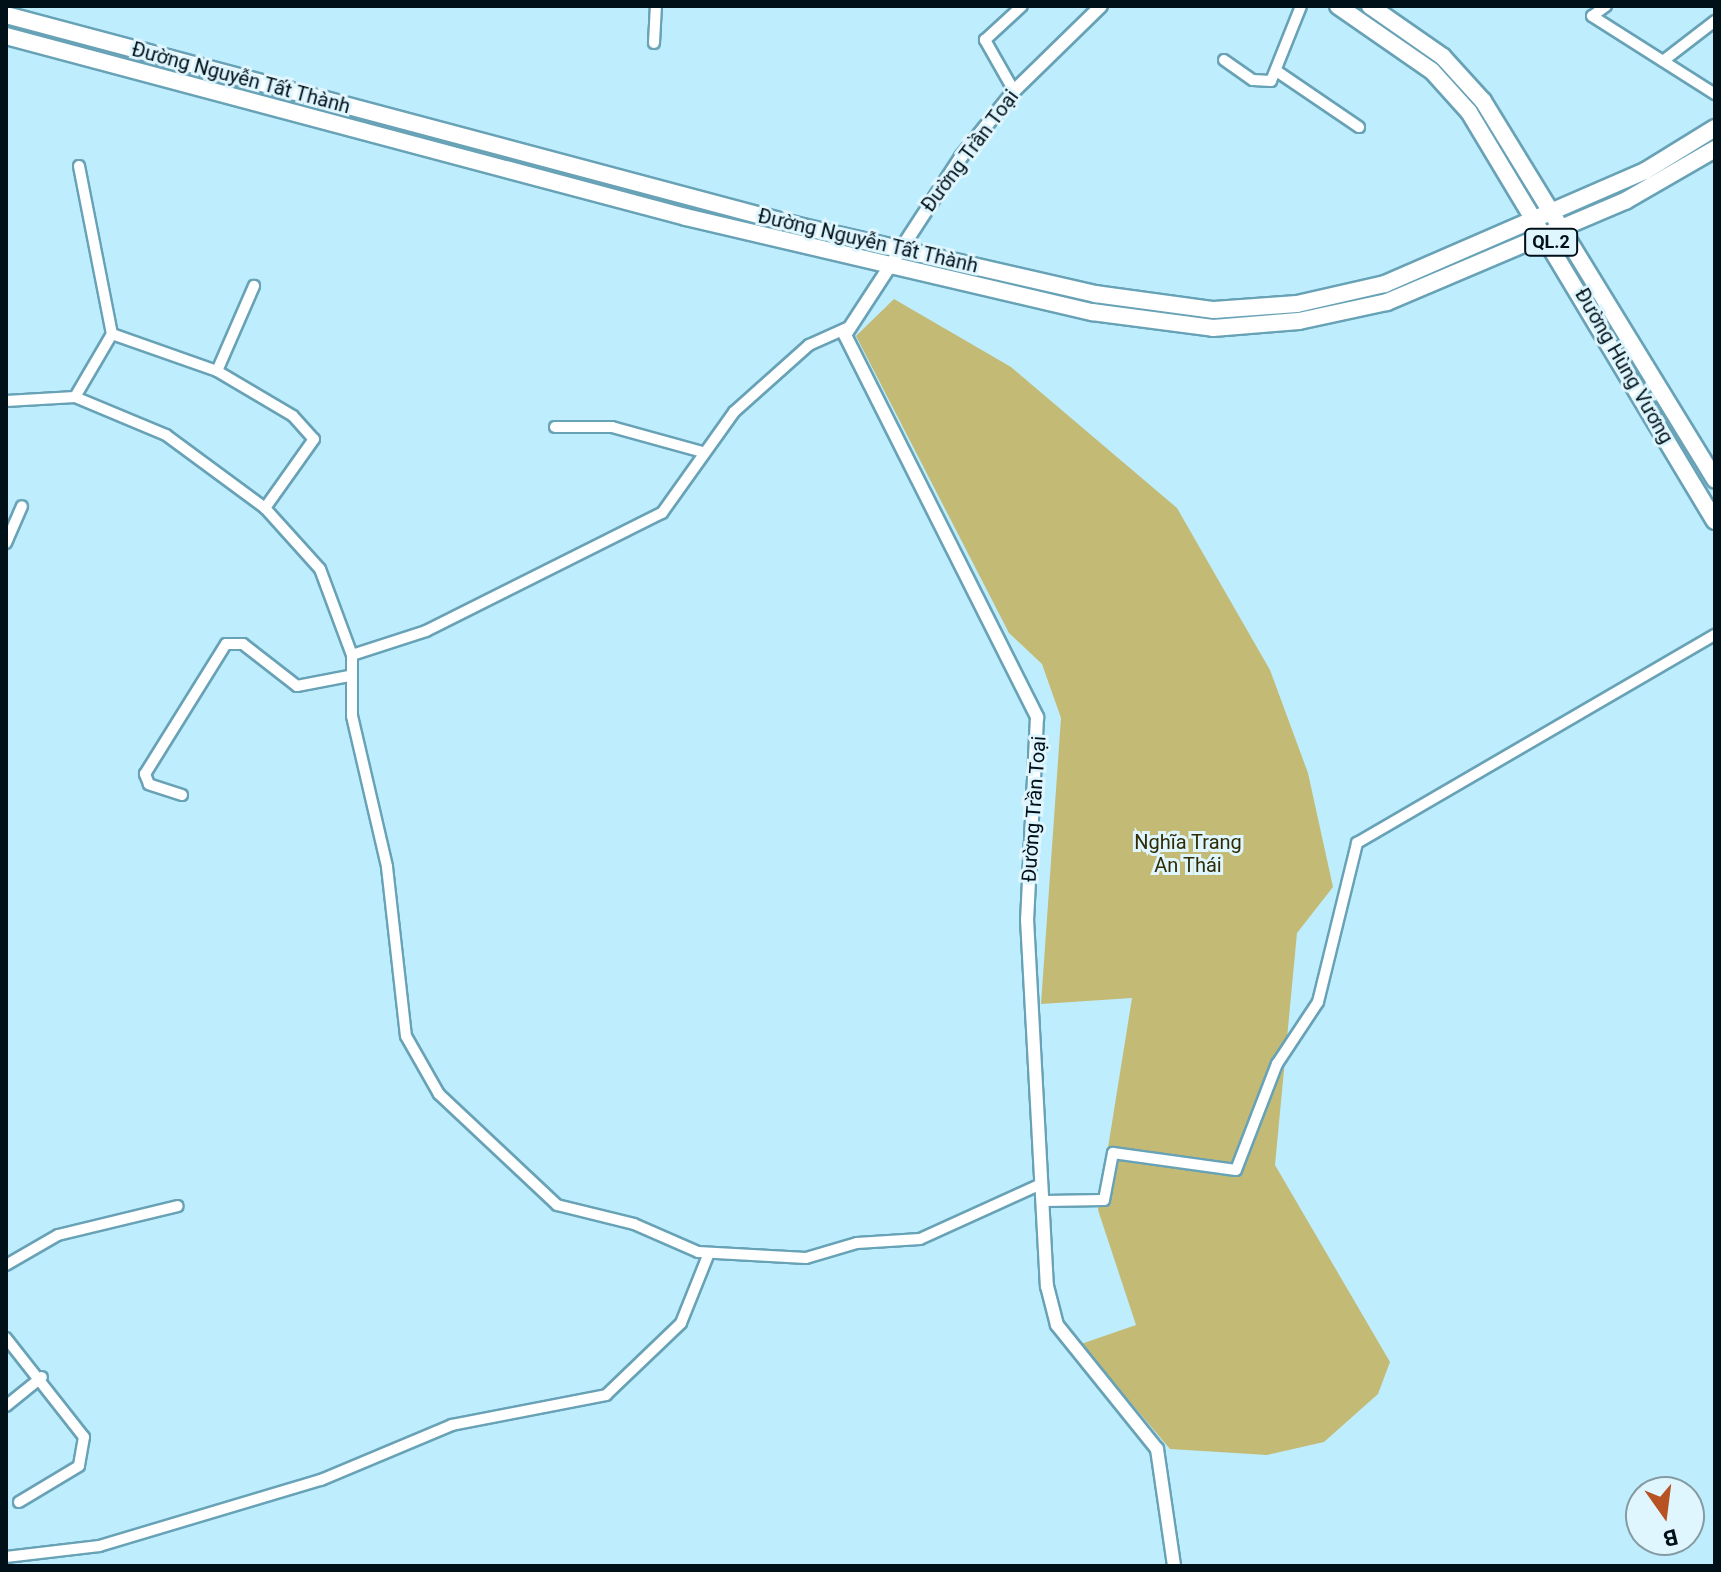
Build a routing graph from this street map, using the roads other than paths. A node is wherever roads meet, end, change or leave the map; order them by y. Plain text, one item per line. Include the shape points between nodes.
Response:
1 (656, 6) edge
2 (1022, 6) edge
3 (1101, 6) edge
4 (1301, 6) edge
5 (1338, 6) edge
6 (1370, 6) edge
7 (1606, 6) edge
8 (6, 15) edge
9 (1715, 21) edge
10 (6, 36) edge
11 (654, 43) dead end
12 (1224, 60) dead end
13 (1663, 61) junction
14 (1278, 72) junction
15 (1014, 91) junction
16 (1715, 94) edge
17 (1359, 127) dead end
18 (1715, 128) edge
19 (1715, 149) edge
20 (79, 166) dead end
21 (1554, 209) junction
22 (1536, 217) junction
23 (1565, 228) junction
24 (1547, 236) junction
25 (901, 249) junction
26 (890, 264) junction
27 (998, 272) junction
28 (254, 286) dead end
29 (994, 289) junction
30 (847, 328) junction
31 (112, 334) junction
32 (217, 371) junction
33 (75, 397) junction
34 (6, 401) edge
35 (555, 427) dead end
36 (703, 452) junction
37 (1715, 479) edge
38 (22, 506) dead end
39 (265, 508) junction
40 (1715, 521) edge
41 (6, 543) edge
42 (1715, 635) edge
43 (352, 655) junction
44 (349, 676) junction
45 (182, 795) dead end
46 (1041, 1184) junction
47 (1042, 1201) junction
48 (178, 1206) dead end
49 (709, 1253) junction
50 (6, 1265) edge
51 (6, 1338) edge
52 (42, 1377) junction
53 (6, 1406) edge
54 (19, 1502) dead end
55 (6, 1557) edge
56 (1174, 1566) edge

1 - 11 street
2 - 15 street via 985,40
3 - 15 street, Đường Trần Toại
4 - 14 street
5 - 22 main road, Đường Hùng Vương / QL.2 via 1432,71 1469,112
6 - 21 main road, Đường Hùng Vương / QL.2 via 1443,57 1470,86
7 - 13 street via 1592,16
8 - 25 main road, Đường Nguyễn Tất Thành
9 - 13 street
10 - 26 main road, Đường Nguyễn Tất Thành
12 - 14 street via 1264,83
13 - 16 street
14 - 17 street
15 - 25 street, Đường Trần Toại
18 - 21 main road, Đường Nguyễn Tất Thành via 1645,171
19 - 23 main road, Đường Nguyễn Tất Thành
20 - 31 street
21 - 22 main road, Đường Nguyễn Tất Thành
21 - 23 main road, Đường Hùng Vương / QL.2
22 - 24 main road, Đường Hùng Vương / QL.2
22 - 27 main road, Đường Nguyễn Tất Thành via 1385,284 1297,304 1170,305
23 - 24 main road, Đường Nguyễn Tất Thành
23 - 37 main road, Đường Hùng Vương / QL.2
24 - 29 main road, Đường Nguyễn Tất Thành via 1387,302 1257,326 1156,322
24 - 40 main road, Đường Hùng Vương / QL.2
25 - 26 street, Đường Trần Toại
25 - 27 main road, Đường Nguyễn Tất Thành
26 - 29 main road, Đường Nguyễn Tất Thành
26 - 30 street, Đường Trần Toại
27 - 29 main road
28 - 32 street
30 - 36 street via 787,362
30 - 46 street, Đường Trần Toại via 846,342 1037,717 1027,919
31 - 32 street
31 - 33 street
32 - 39 street via 313,431 313,442
33 - 34 street
33 - 39 street via 166,435
35 - 36 street via 612,427
36 - 43 street via 662,513 426,631
38 - 41 street
39 - 43 street via 320,569
42 - 47 street via 1357,843 1318,1002 1277,1064 1236,1170 1113,1153 1104,1200
43 - 44 street
44 - 45 street via 297,686 243,644 226,644 145,774 149,784
44 - 49 street via 414,1056 477,1136 557,1205
46 - 47 street, Đường Trần Toại
46 - 49 street via 920,1239 857,1243 806,1258
47 - 56 street, Đường Trần Toại via 1050,1306 1157,1449
48 - 50 street via 58,1235
49 - 55 street via 681,1323 606,1395 452,1425 310,1484 99,1546
51 - 52 street
52 - 53 street
52 - 54 street via 82,1432 83,1456 79,1466

